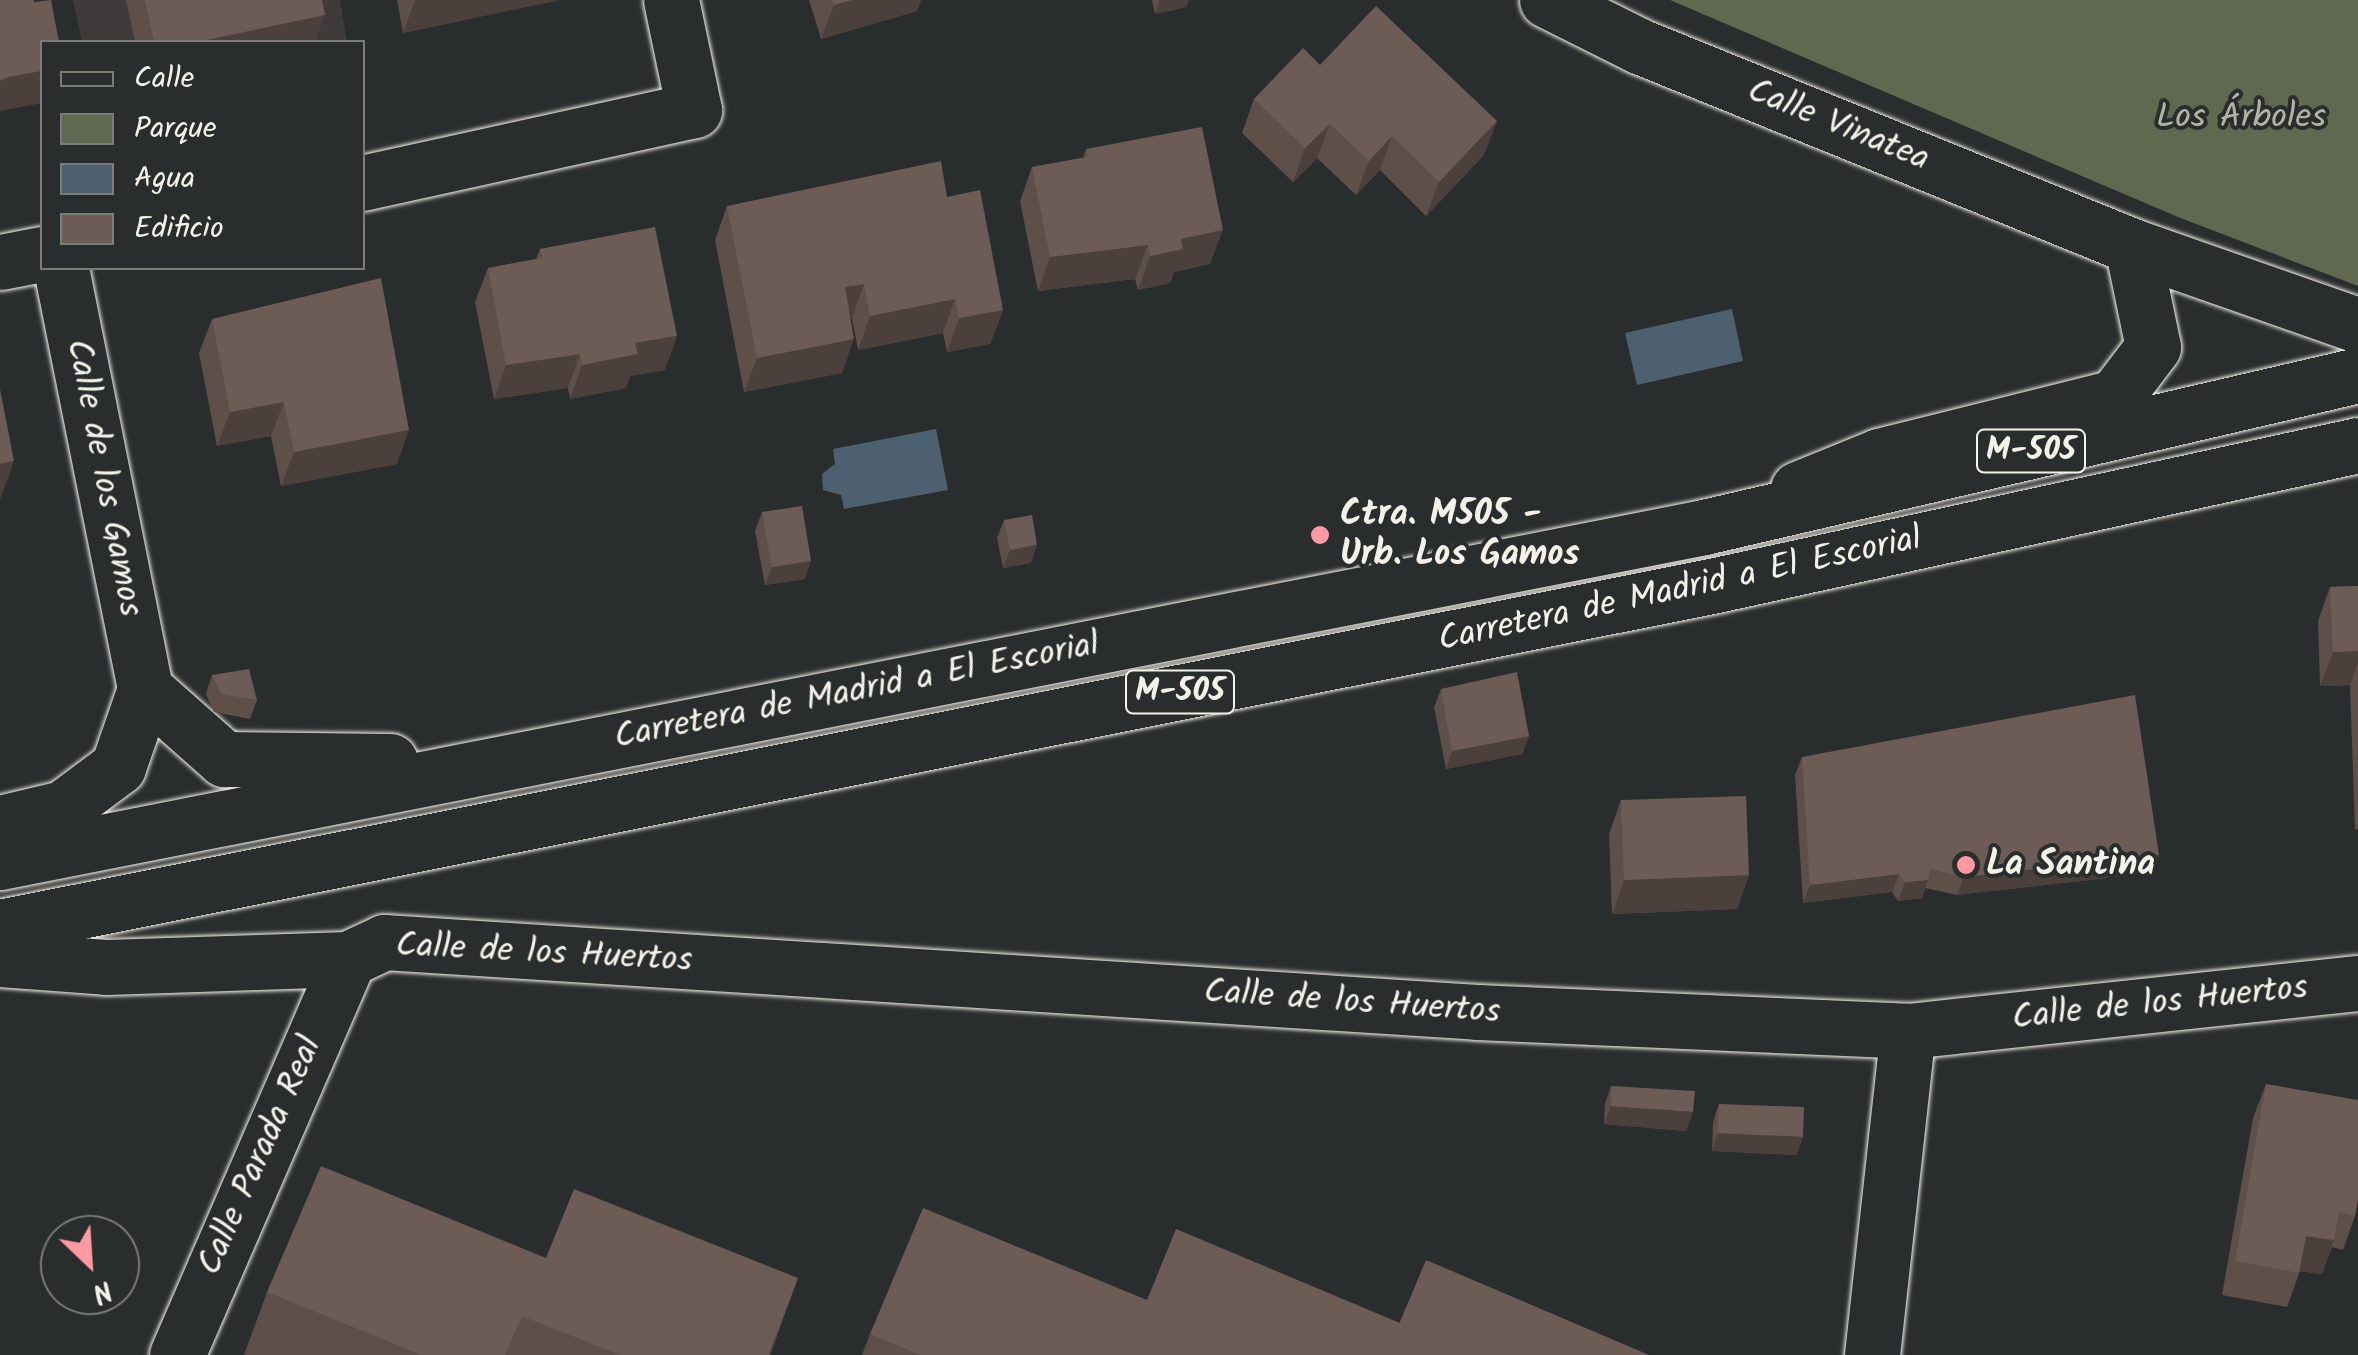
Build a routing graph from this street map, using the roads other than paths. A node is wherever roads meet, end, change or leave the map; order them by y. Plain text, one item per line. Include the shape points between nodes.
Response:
1 (671, 0) edge
2 (1547, 0) edge
3 (365, 182) edge
4 (2132, 246) junction
5 (40, 254) edge
6 (0, 262) edge
7 (61, 270) edge
8 (2358, 325) edge
9 (2358, 375) edge
10 (2358, 445) edge
11 (1704, 527) junction
12 (145, 689) junction
13 (504, 762) junction
14 (0, 822) edge
15 (0, 862) edge
16 (0, 927) edge
17 (0, 958) edge
18 (348, 959) junction
19 (2358, 982) edge
20 (1908, 1031) junction
21 (176, 1355) edge
22 (1872, 1355) edge

1 - 3 main road via 694,110
2 - 4 main road, Calle Vinatea via 1639,46
4 - 8 main road, Calle Vinatea
4 - 11 main road via 2153,347 2116,397 1879,456
5 - 6 main road
7 - 12 main road, Calle de los Gamos
9 - 11 main road, Carretera de Madrid a El Escorial / M-505
10 - 16 main road, Carretera de Madrid a El Escorial / M-505 via 1716,585
11 - 13 main road, Carretera de Madrid a El Escorial / M-505
12 - 13 main road via 224,760
12 - 14 main road via 118,767 63,808
13 - 15 main road, Carretera de Madrid a El Escorial / M-505
17 - 18 main road, Calle de los Huertos via 106,967
18 - 20 main road, Calle de los Huertos via 384,942 1477,1012
18 - 21 main road, Calle Parada Real
19 - 20 main road, Calle de los Huertos
20 - 22 main road

